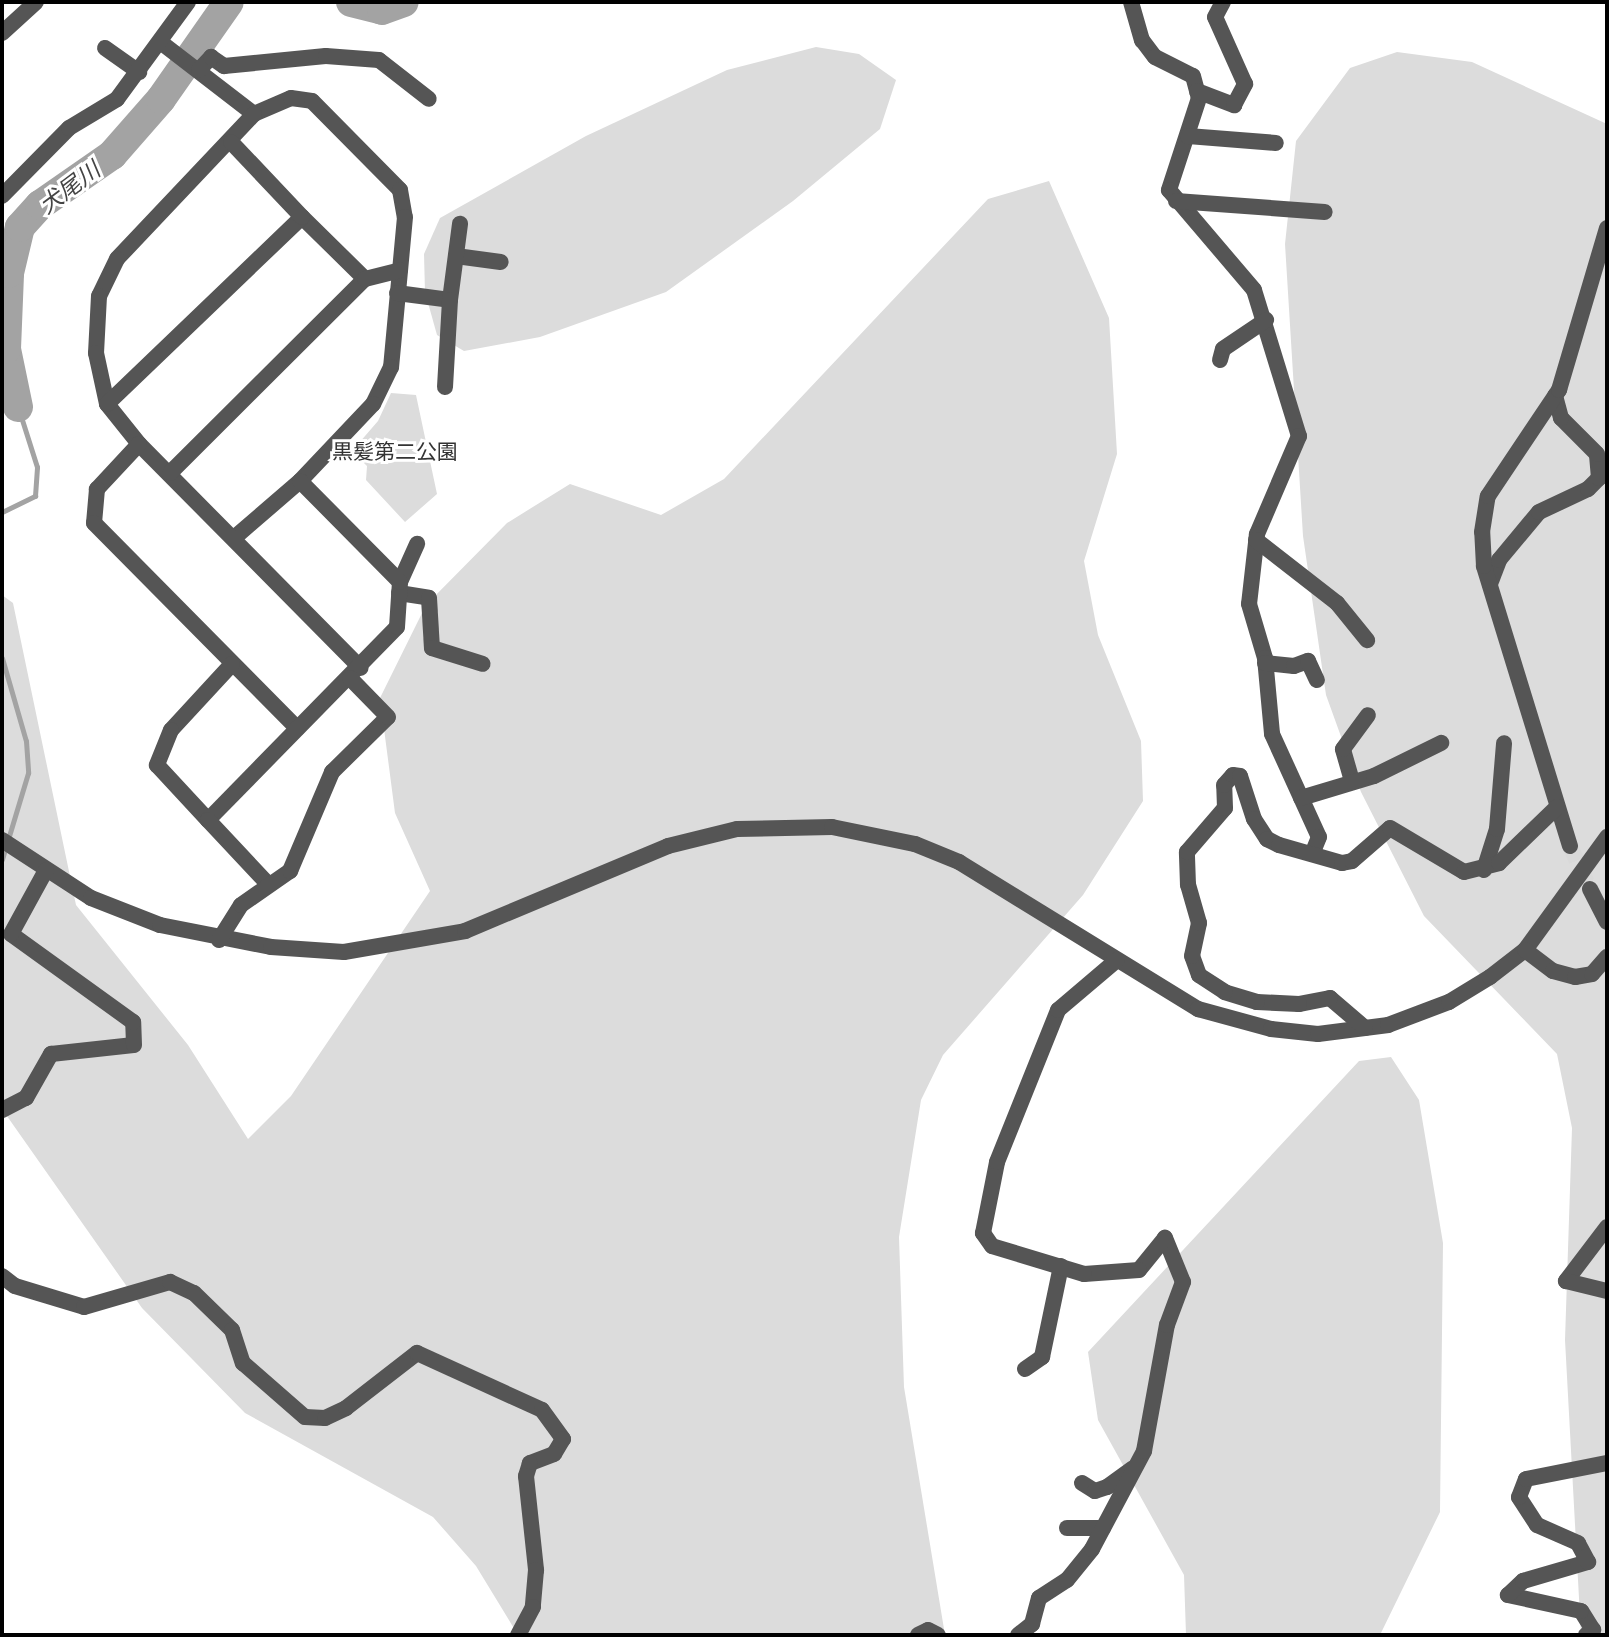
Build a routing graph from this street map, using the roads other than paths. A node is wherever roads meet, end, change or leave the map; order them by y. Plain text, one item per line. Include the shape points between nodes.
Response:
1 (36, 2) edge
2 (1131, 2) edge
3 (1223, 2) edge
4 (181, 5) edge
5 (1200, 21) dead end
6 (1220, 28) junction
7 (2, 33) edge
8 (105, 48) dead end
9 (169, 48) junction
10 (197, 69) junction
11 (139, 72) junction
12 (1197, 90) junction
13 (429, 99) dead end
14 (254, 114) junction
15 (1188, 136) junction
16 (231, 142) junction
17 (1276, 143) dead end
18 (2, 196) edge
19 (1176, 201) junction
20 (1325, 212) dead end
21 (302, 217) junction
22 (460, 224) dead end
23 (1607, 228) edge
24 (456, 256) junction
25 (501, 262) dead end
26 (400, 270) junction
27 (365, 279) junction
28 (397, 293) junction
29 (450, 300) junction
30 (1266, 320) junction
31 (1220, 360) dead end
32 (445, 387) dead end
33 (1555, 396) junction
34 (107, 404) junction
35 (139, 444) junction
36 (170, 473) junction
37 (300, 481) junction
38 (234, 538) junction
39 (1256, 540) junction
40 (417, 544) dead end
41 (1490, 584) junction
42 (400, 587) junction
43 (1367, 640) dead end
44 (1265, 663) junction
45 (232, 664) junction
46 (483, 664) dead end
47 (356, 673) junction
48 (1317, 680) dead end
49 (1368, 715) dead end
50 (297, 728) junction
51 (1441, 743) dead end
52 (1504, 743) dead end
53 (1352, 781) junction
54 (1301, 798) junction
55 (1557, 807) junction
56 (208, 820) junction
57 (1607, 837) edge
58 (2, 840) edge
59 (1570, 846) tunnel mouth
60 (1313, 852) junction
61 (43, 868) junction
62 (1484, 870) junction
63 (267, 883) junction
64 (1590, 889) tunnel mouth
65 (1607, 922) edge
66 (219, 940) junction
67 (1525, 950) junction
68 (1117, 960) junction
69 (1606, 963) edge
70 (1365, 1028) junction
71 (2, 1110) edge
72 (1607, 1227) edge
73 (1061, 1266) junction
74 (2, 1276) edge
75 (1607, 1291) edge
76 (1025, 1369) dead end
77 (1607, 1463) edge
78 (1138, 1464) junction
79 (1082, 1483) dead end
80 (1067, 1528) dead end
81 (1103, 1528) junction
82 (518, 1635) edge
83 (919, 1635) edge
84 (938, 1635) edge
85 (1018, 1635) edge
86 (1586, 1635) edge

1 - 7 street
2 - 12 street via 1142,40 1155,57 1193,76
3 - 6 street via 1215,17
4 - 9 street
5 - 6 street
6 - 12 street via 1245,84 1234,105
8 - 11 street
9 - 10 street
9 - 11 street
10 - 13 street via 211,57 223,66 326,56 379,60 410,78
10 - 14 street
11 - 18 street via 117,99 69,128
12 - 15 street
14 - 16 street
14 - 26 street via 291,97 312,101 368,155 400,190 405,217
15 - 17 street
15 - 19 street via 1169,190
16 - 21 street
16 - 34 street via 117,259 99,296 96,353
19 - 20 street
19 - 30 street via 1254,290
21 - 27 street
21 - 34 street
22 - 24 street
23 - 33 street via 1597,249 1574,352
24 - 25 street
24 - 29 street
26 - 27 street
26 - 28 street
27 - 36 street
28 - 29 street
28 - 37 street via 391,367 373,404
29 - 32 street
30 - 31 street via 1223,349
30 - 39 street via 1299,436
33 - 41 street via 1489,496 1482,532
33 - 41 street via 1561,418 1597,454 1599,478 1588,489 1539,512 1499,560
34 - 35 street
35 - 36 street
35 - 45 street via 97,489 94,523
36 - 38 street
37 - 38 street
37 - 42 street
38 - 47 street
39 - 43 street via 1337,603
39 - 44 street via 1249,604
40 - 42 street
41 - 55 street
42 - 46 street via 429,598 432,648
42 - 47 street via 397,628
44 - 48 street via 1294,666 1308,661
44 - 54 street via 1272,734
45 - 50 street
45 - 56 street via 171,730 157,765
47 - 50 street
47 - 63 street via 388,717 332,772 290,871
49 - 53 street via 1343,749
50 - 56 street
51 - 53 street via 1374,776
52 - 62 street via 1497,828
53 - 54 street
54 - 60 street via 1319,837
55 - 59 street
55 - 62 street
56 - 63 street
57 - 67 street
58 - 61 street
60 - 62 street via 1342,863 1352,861 1390,828 1401,830 1441,862 1464,872
60 - 70 street via 1266,839 1240,776 1233,775 1224,785 1224,808 1187,852 1188,885 1199,923 1192,956 1199,975 1225,992 1257,1002 1299,1004 1330,998
61 - 66 street via 91,898
61 - 71 street via 11,934 133,1022 134,1045 51,1054 26,1098
63 - 66 street via 241,905
64 - 65 street
66 - 68 street via 344,951 402,944 465,930 533,906 668,846 737,829 791,825 874,835 960,862
67 - 69 street via 1553,971 1575,977 1592,974
67 - 70 street via 1449,1002
68 - 70 street via 1198,1009 1259,1026 1318,1034
68 - 73 street via 1058,1010 997,1161 983,1233 992,1246
72 - 75 street via 1566,1281
73 - 76 street via 1042,1357
73 - 78 street via 1084,1274 1139,1270 1156,1243 1165,1238 1172,1245 1183,1282 1167,1325 1157,1399
74 - 82 street via 84,1307 170,1282 194,1293 232,1331 243,1363 305,1417 325,1418 346,1408 417,1353 542,1410 563,1439 554,1454 530,1462 526,1476 536,1570 533,1607
77 - 86 street via 1526,1479 1519,1497 1537,1525 1578,1543 1588,1562 1523,1581 1508,1595 1581,1611 1593,1630
78 - 79 street via 1107,1487 1095,1491
78 - 81 street
80 - 81 street
81 - 85 street via 1067,1580 1039,1598 1032,1624
83 - 84 street via 928,1630

